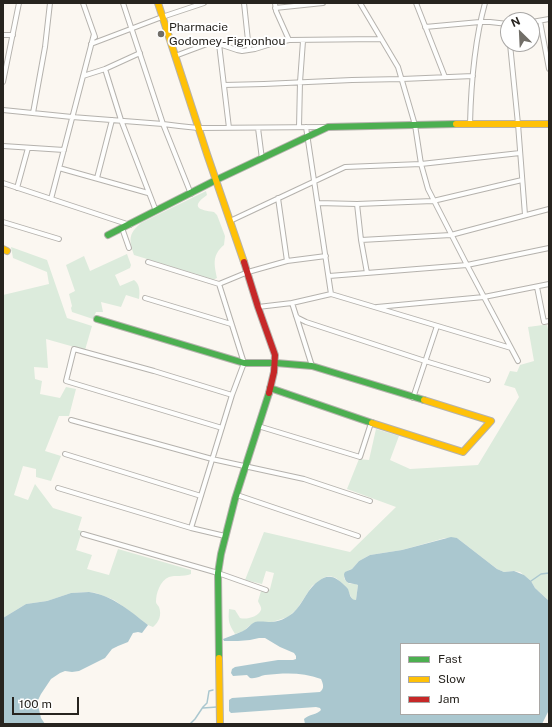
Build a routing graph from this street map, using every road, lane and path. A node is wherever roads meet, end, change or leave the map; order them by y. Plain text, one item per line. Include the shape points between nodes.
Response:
1 (19, 3) edge
2 (50, 3) edge
3 (83, 3) edge
4 (123, 3) edge
5 (158, 3) edge
6 (204, 3) edge
7 (244, 3) edge
8 (323, 3) edge
9 (360, 3) edge
10 (416, 3) edge
11 (485, 3) edge
12 (275, 5) edge
13 (162, 18) junction
14 (549, 19) edge
15 (540, 21) joint
16 (480, 22) junction
17 (500, 23) edge
18 (425, 27) junction
19 (131, 30) junction
20 (13, 34) junction
21 (94, 34) junction
22 (3, 35) edge
23 (381, 39) junction
24 (289, 40) junction
25 (303, 41) junction
26 (97, 43) junction
27 (91, 44) junction
28 (218, 44) junction
29 (249, 50) junction
30 (511, 52) edge
31 (140, 53) junction
32 (175, 56) junction
33 (105, 69) junction
34 (549, 69) edge
35 (83, 76) junction
36 (473, 76) junction
37 (446, 77) junction
38 (402, 79) junction
39 (3, 82) edge
40 (300, 82) junction
41 (224, 85) junction
42 (3, 110) edge
43 (33, 113) junction
44 (72, 117) junction
45 (112, 120) junction
46 (121, 120) junction
47 (163, 124) junction
48 (470, 124) junction
49 (518, 124) junction
50 (549, 124) edge
51 (415, 125) junction
52 (299, 127) junction
53 (306, 127) junction
54 (328, 127) junction
55 (198, 128) junction
56 (229, 128) junction
57 (258, 128) junction
58 (308, 137) junction
59 (3, 146) edge
60 (28, 148) junction
61 (64, 150) junction
62 (520, 153) junction
63 (262, 159) junction
64 (421, 164) junction
65 (59, 168) junction
66 (97, 178) junction
67 (216, 180) junction
68 (522, 180) junction
69 (315, 182) junction
70 (3, 183) edge
71 (17, 188) junction
72 (148, 193) junction
73 (191, 194) junction
74 (278, 198) junction
75 (51, 199) junction
76 (433, 201) junction
77 (318, 203) junction
78 (357, 204) junction
79 (549, 209) edge
80 (156, 211) junction
81 (525, 215) junction
82 (230, 221) junction
83 (3, 222) edge
84 (130, 225) junction
85 (122, 228) junction
86 (108, 235) dead end
87 (451, 235) junction
88 (60, 239) dead end
89 (361, 240) junction
90 (129, 248) dead end
91 (549, 248) edge
92 (326, 256) junction
93 (148, 262) dead end
94 (287, 262) junction
95 (467, 265) junction
96 (248, 272) junction
97 (367, 273) junction
98 (329, 276) junction
99 (219, 284) junction
100 (549, 284) edge
101 (537, 287) junction
102 (331, 294) junction
103 (484, 297) junction
104 (145, 298) dead end
105 (292, 302) junction
106 (258, 307) junction
107 (374, 307) junction
108 (296, 316) junction
109 (97, 319) dead end
110 (549, 321) edge
111 (232, 324) junction
112 (437, 326) junction
113 (511, 348) junction
114 (425, 361) junction
115 (518, 361) dead end
116 (244, 363) junction
117 (276, 363) junction
118 (312, 366) junction
119 (488, 380) dead end
120 (270, 388) junction
121 (232, 395) junction
122 (413, 398) junction
123 (71, 420) dead end
124 (371, 423) junction
125 (258, 426) junction
126 (222, 428) junction
127 (65, 454) dead end
128 (212, 458) junction
129 (246, 466) junction
130 (58, 488) dead end
131 (237, 495) junction
132 (201, 496) junction
133 (370, 501) dead end
134 (191, 528) junction
135 (83, 534) dead end
136 (225, 536) junction
137 (358, 536) dead end
138 (218, 573) junction
139 (266, 590) dead end
140 (220, 724) edge

1 - 20 street
2 - 43 street
3 - 21 street
4 - 19 street
5 - 13 street
6 - 13 street
7 - 29 street
8 - 12 street
9 - 23 street
10 - 18 street
11 - 16 street
12 - 24 street
13 - 19 street
13 - 32 street
14 - 15 street
15 - 34 street
16 - 17 street
16 - 18 street
16 - 36 street
18 - 37 street
19 - 26 street
19 - 31 street
20 - 22 street
20 - 39 street
21 - 26 street
21 - 27 street
23 - 25 street
23 - 38 street via 398,67
24 - 25 street
24 - 29 street
25 - 40 street
26 - 27 street
27 - 35 street
28 - 29 street via 242,51
28 - 32 street via 215,41
28 - 41 street
30 - 49 street
31 - 33 street
31 - 47 street
32 - 55 street
33 - 35 street
33 - 46 street
35 - 44 street
36 - 37 street
36 - 48 street
37 - 38 street
38 - 40 street
38 - 51 street
40 - 41 street
40 - 52 street
41 - 56 street
42 - 43 street
43 - 44 street
44 - 45 street
44 - 61 street
45 - 46 street
45 - 66 street
46 - 47 street
46 - 72 street
47 - 55 street
47 - 73 street
48 - 49 street
48 - 51 street
49 - 50 street
49 - 62 street
51 - 54 street
51 - 64 street
52 - 53 street
52 - 57 street
53 - 54 street
53 - 58 street
54 - 58 street
55 - 56 street
55 - 67 street
56 - 57 street
57 - 63 street
58 - 63 street
58 - 69 street
59 - 60 street
60 - 61 street
60 - 71 street
61 - 65 street
62 - 64 street
62 - 68 street
63 - 67 street
64 - 69 street via 345,168
64 - 76 street
65 - 66 street
65 - 75 street
66 - 72 street
67 - 73 street
67 - 82 street
68 - 76 street
68 - 81 street
69 - 74 street
69 - 77 street
70 - 71 street
71 - 75 street
72 - 80 street
73 - 80 street
74 - 82 street
74 - 94 street
75 - 84 street
76 - 78 street
76 - 87 street
77 - 78 street
77 - 92 street
78 - 89 street
79 - 81 street
80 - 84 street
81 - 87 street
82 - 96 street
83 - 88 street
84 - 85 street
85 - 86 street
85 - 90 street
87 - 89 street
87 - 95 street
89 - 97 street
91 - 95 street
92 - 94 street
92 - 98 street
93 - 99 street
94 - 96 street
95 - 97 street
95 - 103 street
96 - 99 street
96 - 106 street
97 - 98 street
98 - 102 street
99 - 111 street
100 - 101 street
101 - 103 street
101 - 110 street via 544,322
102 - 105 street
102 - 107 street
103 - 107 street
103 - 113 street
104 - 111 street
105 - 106 street
105 - 108 street
106 - 117 street
107 - 112 street
108 - 114 street via 306,322
108 - 118 street
109 - 116 street
111 - 116 street
112 - 113 street
112 - 114 street
113 - 115 street
114 - 119 street
114 - 122 street
116 - 117 street
116 - 121 street
117 - 118 street
117 - 120 street
118 - 122 street
120 - 124 street
120 - 125 street
121 - 126 street
121 - 126 street via 74,349 66,381
122 - 124 street via 491,421 463,452
123 - 128 street
124 - 125 street via 360,457
125 - 129 street
126 - 128 street
127 - 132 street
128 - 129 street
128 - 132 street
129 - 131 street
129 - 133 street via 304,479
130 - 134 street
131 - 136 street
131 - 137 street
132 - 134 street
134 - 136 street
135 - 138 street
136 - 138 street
138 - 139 street
138 - 140 street

